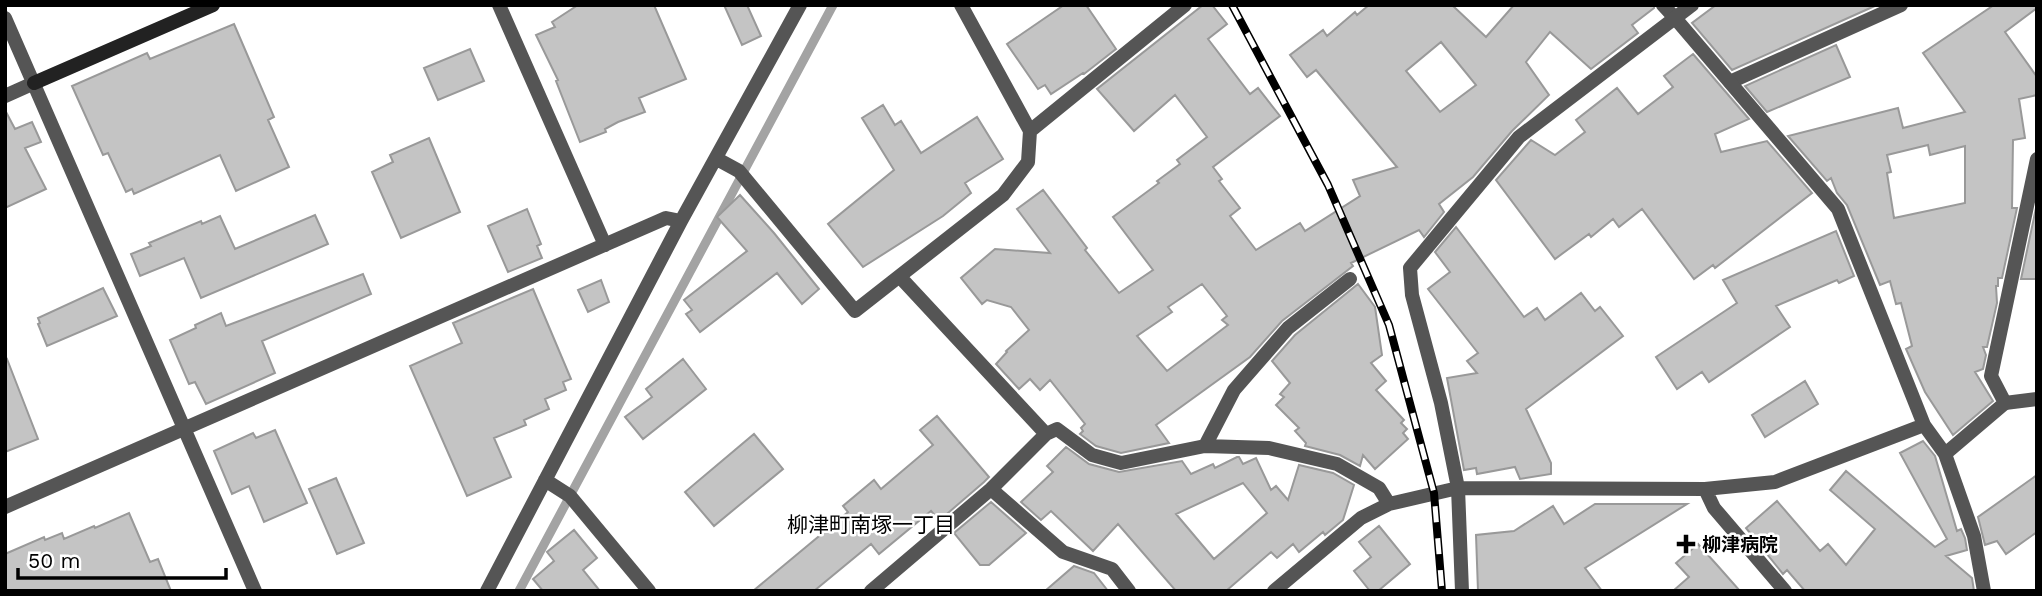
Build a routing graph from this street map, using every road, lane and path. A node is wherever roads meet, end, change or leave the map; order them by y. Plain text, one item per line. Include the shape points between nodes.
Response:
1 (214, 5) edge
2 (499, 5) edge
3 (800, 5) edge
4 (961, 5) edge
5 (1185, 5) edge
6 (1663, 5) edge
7 (1692, 5) edge
8 (1901, 5) edge
9 (5, 18) edge
10 (1675, 18) junction
11 (1730, 82) junction
12 (34, 83) junction
13 (5, 96) edge
14 (1030, 131) junction
15 (717, 159) junction
16 (2037, 159) edge
17 (681, 221) junction
18 (605, 245) junction
19 (900, 277) junction
20 (1350, 279) dead end
21 (2037, 399) edge
22 (2005, 403) junction
23 (1924, 425) junction
24 (186, 429) junction
25 (1046, 435) junction
26 (1205, 446) junction
27 (1945, 454) junction
28 (545, 480) junction
29 (1458, 488) junction
30 (991, 489) junction
31 (1705, 489) junction
32 (1390, 504) junction
33 (5, 507) edge
34 (256, 591) edge
35 (487, 591) edge
36 (649, 591) edge
37 (871, 591) edge
38 (1129, 591) edge
39 (1274, 591) edge
40 (1462, 591) edge
41 (1786, 591) edge
42 (1984, 591) edge

1 - 12 street
2 - 18 street
3 - 15 street
4 - 14 street
5 - 14 street
6 - 10 street
7 - 10 street
8 - 11 street
9 - 12 street
10 - 11 street
10 - 29 street via 1519,137 1410,268 1412,295
11 - 23 street via 1838,209
12 - 13 street
12 - 24 street
14 - 19 street via 1028,162 1003,195
15 - 17 street
15 - 19 street via 739,171 855,311
16 - 22 street via 1991,376
17 - 18 street via 666,218
17 - 28 street
18 - 24 street
19 - 25 street
20 - 26 street via 1279,338 1234,390
21 - 22 street
22 - 27 street
23 - 27 street
23 - 31 street via 1776,482
24 - 33 street
24 - 34 street
25 - 26 street via 1057,429 1092,455 1121,463
25 - 30 street
26 - 32 street via 1269,448 1337,464 1379,488
27 - 42 street via 1974,536
28 - 35 street
28 - 36 street via 570,496
29 - 31 street
29 - 32 street
29 - 40 street
30 - 37 street
30 - 38 street via 1063,552 1112,569
31 - 41 street via 1714,508
32 - 39 street via 1361,518

